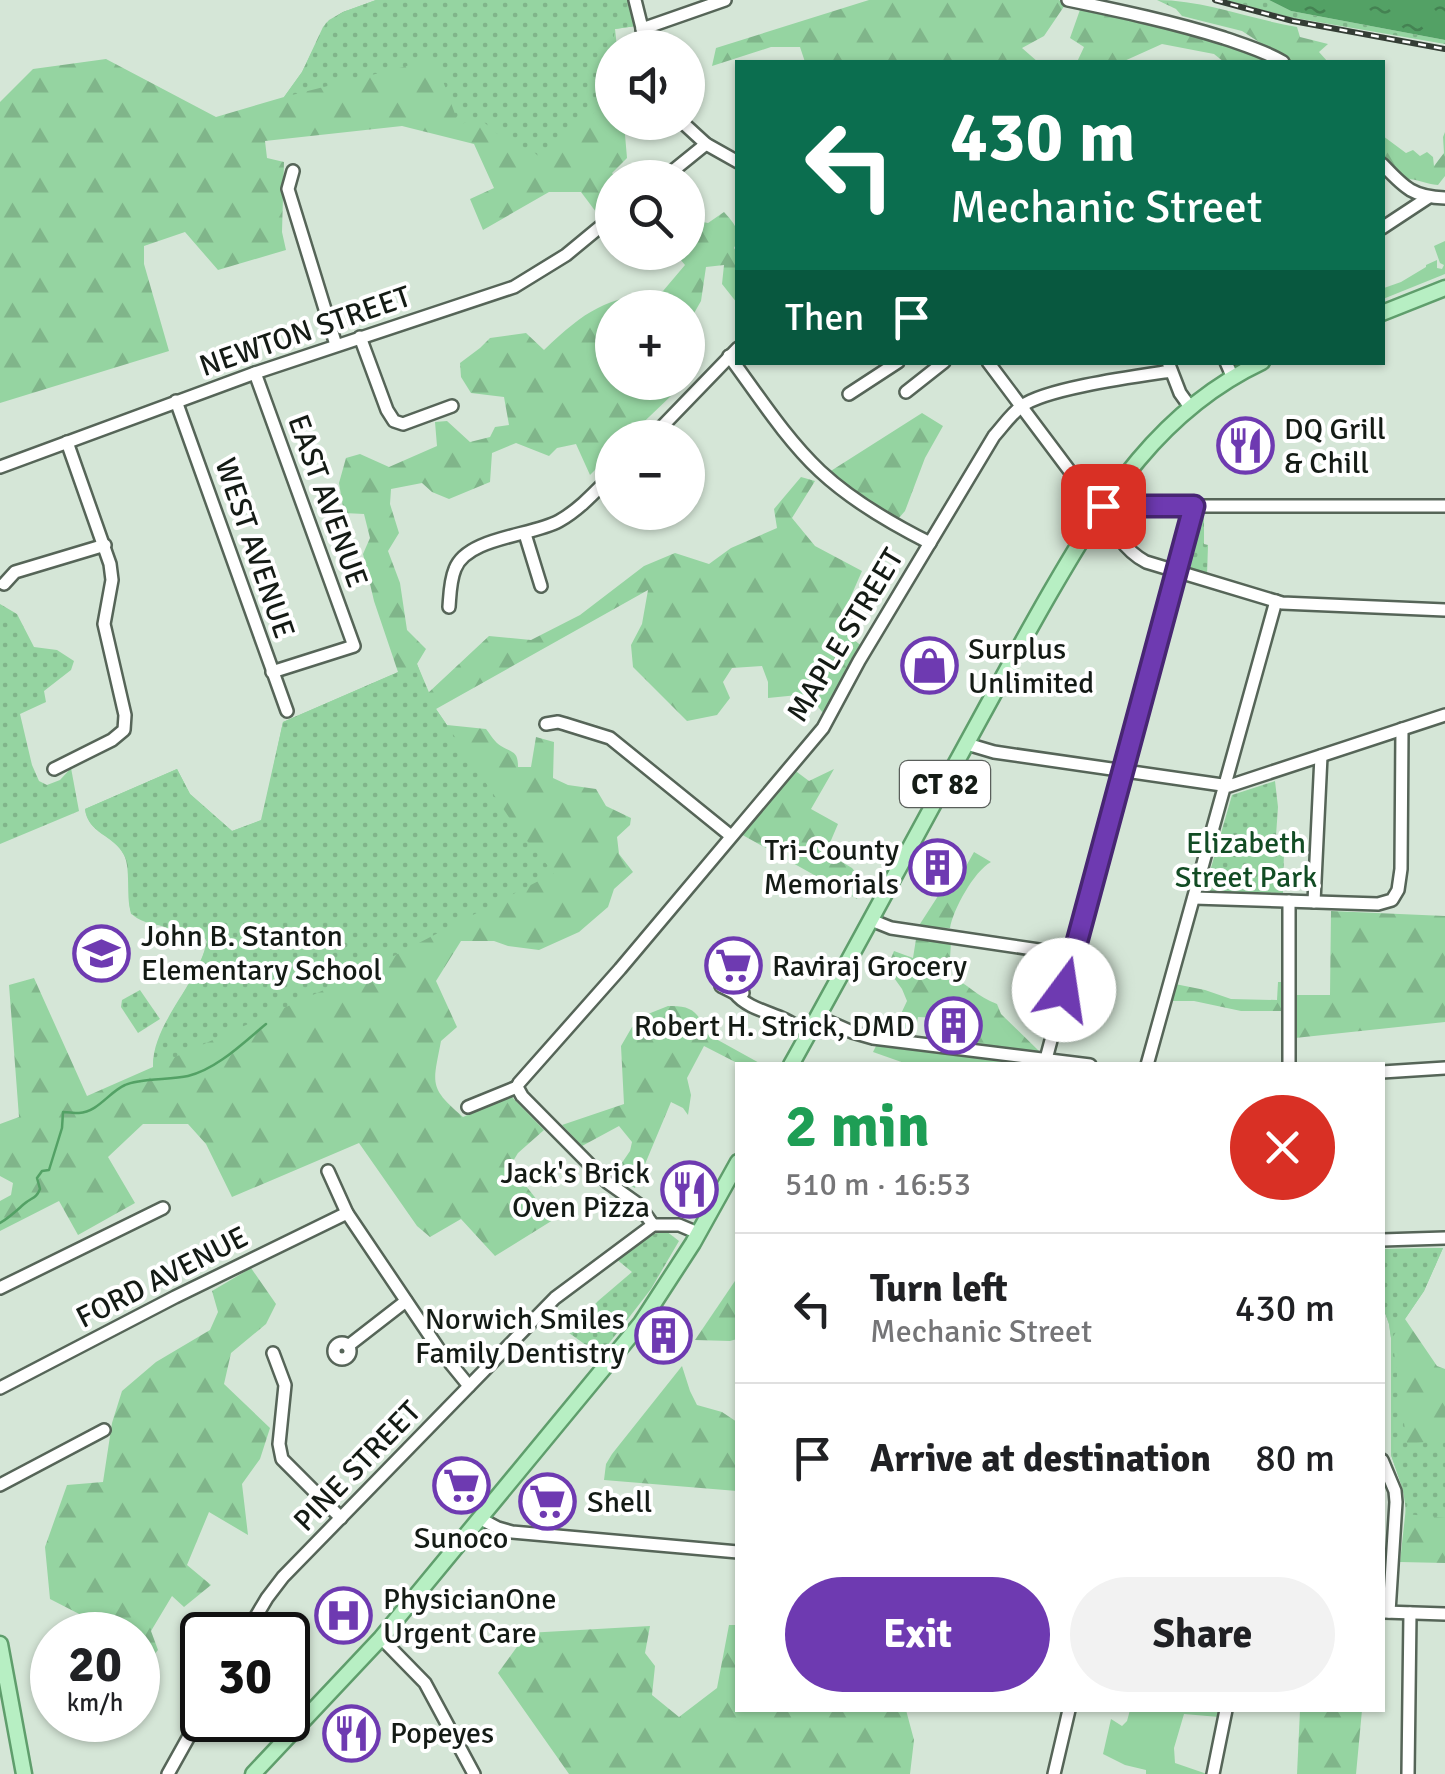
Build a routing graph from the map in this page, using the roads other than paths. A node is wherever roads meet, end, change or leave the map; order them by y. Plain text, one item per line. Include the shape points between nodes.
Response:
1 (635, 0) edge
2 (725, 0) edge
3 (1068, 0) edge
4 (642, 29) joint
5 (1279, 60) edge
6 (702, 140) edge
7 (706, 144) junction
8 (686, 160) edge
9 (735, 160) edge
10 (1385, 167) edge
11 (293, 171) dead end
12 (1428, 198) junction
13 (1445, 198) edge
14 (1385, 226) edge
15 (595, 232) edge
16 (1445, 288) edge
17 (1385, 313) edge
18 (360, 337) junction
19 (336, 345) junction
20 (733, 352) edge
21 (742, 365) edge
22 (893, 365) edge
23 (940, 365) edge
24 (990, 365) edge
25 (1227, 365) edge
26 (1257, 365) edge
27 (1169, 367) edge
28 (255, 373) junction
29 (1233, 378) junction
30 (906, 392) dead end
31 (849, 394) dead end
32 (176, 402) junction
33 (452, 406) dead end
34 (1021, 407) junction
35 (1190, 407) junction
36 (668, 420) edge
37 (68, 442) junction
38 (0, 467) edge
39 (595, 491) edge
40 (1103, 506) junction
41 (1194, 506) junction
42 (1445, 506) edge
43 (525, 534) junction
44 (930, 543) junction
45 (106, 545) junction
46 (1176, 571) junction
47 (4, 584) dead end
48 (542, 586) dead end
49 (1276, 601) junction
50 (449, 607) dead end
51 (1445, 610) edge
52 (272, 672) junction
53 (287, 711) dead end
54 (1445, 714) edge
55 (546, 724) dead end
56 (1402, 729) junction
57 (966, 744) junction
58 (1321, 756) junction
59 (54, 768) dead end
60 (1122, 772) junction
61 (1225, 786) junction
62 (731, 836) junction
63 (1194, 898) junction
64 (1288, 901) junction
65 (1314, 902) junction
66 (870, 920) junction
67 (1073, 955) junction
68 (721, 986) dead end
69 (818, 1017) junction
70 (809, 1033) junction
71 (1046, 1059) junction
72 (793, 1062) edge
73 (1068, 1062) edge
74 (1148, 1062) edge
75 (1289, 1062) edge
76 (1445, 1068) edge
77 (1385, 1072) edge
78 (517, 1087) junction
79 (468, 1107) dead end
80 (735, 1167) edge
81 (328, 1171) dead end
82 (164, 1208) dead end
83 (347, 1213) junction
84 (653, 1225) junction
85 (698, 1234) junction
86 (1445, 1238) edge
87 (1385, 1240) edge
88 (0, 1288) edge
89 (406, 1301) junction
90 (348, 1346) dead end
91 (273, 1353) dead end
92 (469, 1386) junction
93 (0, 1388) edge
94 (104, 1430) dead end
95 (1385, 1467) edge
96 (0, 1485) edge
97 (341, 1518) junction
98 (481, 1519) junction
99 (735, 1552) edge
100 (258, 1612) edge
101 (1386, 1612) edge
102 (1410, 1612) junction
103 (1445, 1614) edge
104 (381, 1638) junction
105 (0, 1644) edge
106 (1069, 1712) edge
107 (1226, 1712) edge
108 (186, 1742) edge
109 (24, 1774) edge
110 (168, 1774) edge
111 (253, 1774) edge
112 (474, 1774) edge
113 (1054, 1774) edge
114 (1213, 1774) edge
115 (1408, 1774) edge

1 - 4 street
2 - 4 street
3 - 5 street via 1156,18
6 - 7 street
7 - 8 street
7 - 9 street
10 - 12 street
11 - 19 street via 288,190
12 - 13 street
12 - 14 street
15 - 18 street, NEWTON STREET via 514,287
16 - 17 main road
18 - 19 street, NEWTON STREET
18 - 33 street via 394,421 403,424
19 - 28 street, NEWTON STREET
20 - 36 street
21 - 44 street via 822,474
22 - 31 street
23 - 30 street
24 - 34 street
25 - 29 street
26 - 29 main road, CT 82
27 - 34 street, MAPLE STREET via 1035,398
27 - 35 street
28 - 32 street, NEWTON STREET
28 - 52 street, EAST AVENUE via 354,646
29 - 35 main road, CT 82
32 - 37 street, NEWTON STREET
32 - 52 street, WEST AVENUE
34 - 40 street
34 - 44 street, MAPLE STREET via 994,436
35 - 40 main road, CT 82
37 - 38 street, NEWTON STREET
37 - 45 street
39 - 43 street via 559,521
40 - 41 street
40 - 46 street via 1108,524 1137,557
40 - 57 main road, CT 82
41 - 42 street
41 - 46 street
43 - 48 street
43 - 50 street via 483,545 460,561
44 - 62 street, MAPLE STREET via 824,728
45 - 47 street via 14,572
45 - 59 street via 112,580 104,624 124,730
46 - 49 street
46 - 60 street
49 - 51 street
49 - 61 street
52 - 53 street, WEST AVENUE
54 - 56 street
55 - 62 street via 610,738
56 - 58 street
56 - 65 street via 1398,892 1378,904
57 - 60 street
57 - 66 main road, CT 82
58 - 61 street
58 - 65 street
60 - 61 street
60 - 67 street
61 - 63 street
62 - 78 street, MAPLE STREET
63 - 64 street
63 - 74 street
64 - 65 street
64 - 75 street
66 - 67 street
66 - 69 main road, CT 82
67 - 71 street
68 - 70 street
69 - 70 main road, CT 82
69 - 71 street via 873,1038
70 - 72 main road, CT 82
71 - 73 street
76 - 77 street
78 - 79 street, MAPLE STREET
78 - 84 street
80 - 85 main road
81 - 83 street
82 - 88 street
83 - 89 street
83 - 93 street, FORD AVENUE
84 - 85 street via 679,1225
84 - 92 street, PINE STREET via 554,1298
85 - 98 main road via 640,1323
86 - 87 street
89 - 90 street
89 - 92 street
91 - 97 street via 285,1385 282,1459
92 - 97 street, PINE STREET
94 - 96 street
95 - 101 street via 1396,1502
97 - 100 street, PINE STREET
98 - 99 street via 512,1532
98 - 104 main road
101 - 102 street
102 - 103 street
102 - 115 street
104 - 111 main road
104 - 112 street via 426,1683
105 - 109 main road
106 - 113 street
107 - 114 street
108 - 110 street

